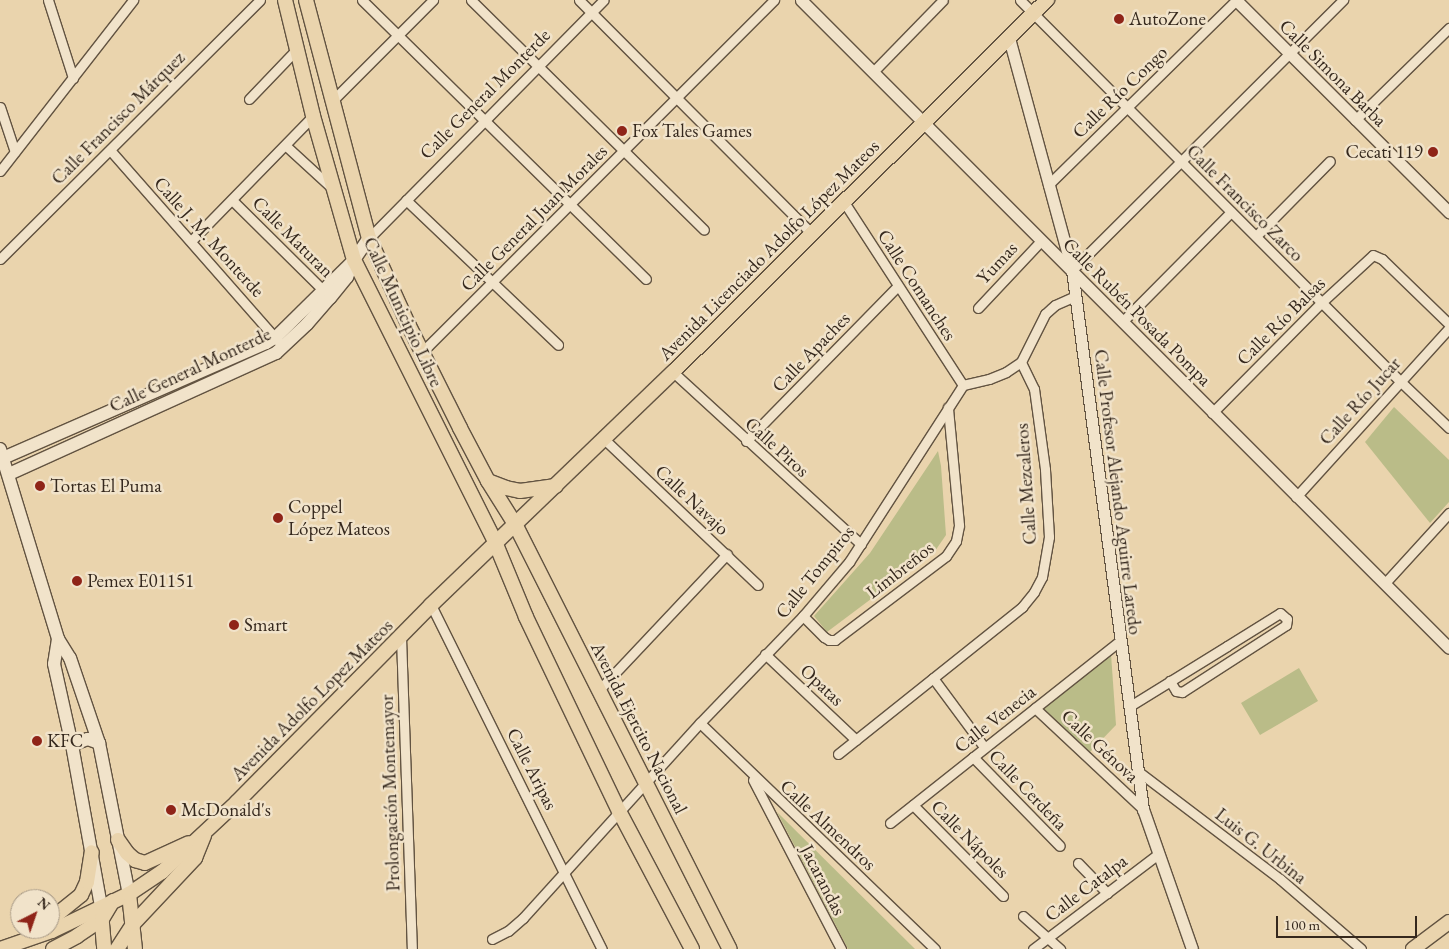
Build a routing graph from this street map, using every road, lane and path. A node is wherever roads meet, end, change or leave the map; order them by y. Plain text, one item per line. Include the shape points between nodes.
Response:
1 (48, 0) edge
2 (133, 0) edge
3 (260, 0) edge
4 (285, 0) edge
5 (306, 0) edge
6 (362, 0) edge
7 (433, 0) edge
8 (471, 0) edge
9 (580, 0) edge
10 (604, 0) edge
11 (774, 0) edge
12 (800, 0) edge
13 (943, 0) edge
14 (1020, 0) edge
15 (1047, 0) edge
16 (1236, 0) edge
17 (1343, 0) edge
18 (592, 12) junction
19 (1034, 14) junction
20 (1449, 28) edge
21 (398, 35) junction
22 (1009, 38) junction
23 (296, 49) junction
24 (1290, 54) junction
25 (538, 66) junction
26 (873, 72) junction
27 (73, 78) junction
28 (676, 98) junction
29 (250, 99) dead end
30 (332, 101) junction
31 (0, 107) edge
32 (1128, 108) junction
33 (313, 116) junction
34 (484, 120) junction
35 (1355, 120) junction
36 (924, 122) junction
37 (285, 145) junction
38 (110, 150) junction
39 (624, 151) junction
40 (14, 152) junction
41 (1181, 161) junction
42 (1330, 162) dead end
43 (0, 171) edge
44 (1048, 185) junction
45 (332, 188) junction
46 (232, 200) junction
47 (406, 200) junction
48 (844, 202) junction
49 (570, 204) junction
50 (1231, 212) junction
51 (1449, 212) edge
52 (704, 230) dead end
53 (812, 234) junction
54 (1256, 236) junction
55 (369, 238) junction
56 (1040, 240) junction
57 (191, 241) junction
58 (0, 259) edge
59 (354, 260) junction
60 (1072, 270) junction
61 (646, 279) dead end
62 (492, 282) junction
63 (898, 286) junction
64 (326, 293) junction
65 (1075, 296) junction
66 (1322, 302) junction
67 (978, 308) dead end
68 (1122, 322) junction
69 (1449, 326) edge
70 (276, 337) junction
71 (558, 345) dead end
72 (283, 348) junction
73 (422, 352) junction
74 (1021, 362) junction
75 (673, 372) junction
76 (1400, 381) junction
77 (964, 385) junction
78 (948, 408) junction
79 (1212, 413) junction
80 (460, 428) junction
81 (1449, 428) edge
82 (440, 433) junction
83 (604, 440) junction
84 (746, 441) junction
85 (2, 454) edge
86 (9, 474) junction
87 (488, 480) junction
88 (557, 486) junction
89 (1296, 497) junction
90 (1449, 513) edge
91 (515, 524) junction
92 (495, 542) junction
93 (861, 544) junction
94 (727, 554) junction
95 (1385, 583) junction
96 (758, 585) dead end
97 (431, 605) junction
98 (803, 616) junction
99 (401, 637) junction
100 (58, 639) junction
101 (1120, 641) junction
102 (1227, 646) junction
103 (1449, 648) edge
104 (765, 654) junction
105 (1235, 658) junction
106 (933, 678) junction
107 (1170, 681) junction
108 (598, 691) junction
109 (1130, 706) junction
110 (1034, 708) junction
111 (700, 723) junction
112 (856, 740) junction
113 (100, 743) junction
114 (72, 745) junction
115 (984, 747) junction
116 (838, 754) dead end
117 (973, 757) junction
118 (1139, 772) junction
119 (750, 773) junction
120 (646, 783) junction
121 (913, 805) junction
122 (1143, 809) junction
123 (619, 810) junction
124 (890, 823) dead end
125 (209, 829) junction
126 (118, 840) junction
127 (195, 841) junction
128 (1060, 846) dead end
129 (92, 852) junction
130 (1158, 854) junction
131 (1078, 863) dead end
132 (566, 871) junction
133 (126, 878) junction
134 (1107, 893) junction
135 (129, 894) junction
136 (1004, 896) dead end
137 (105, 909) junction
138 (60, 912) edge
139 (1023, 916) dead end
140 (1449, 922) edge
141 (133, 924) junction
142 (1048, 937) junction
143 (25, 939) edge
144 (492, 939) dead end
145 (22, 941) junction
146 (0, 949) edge
147 (53, 949) edge
148 (104, 949) edge
149 (117, 949) edge
150 (135, 949) edge
151 (412, 949) edge
152 (602, 949) edge
153 (692, 949) edge
154 (730, 949) edge
155 (841, 949) edge
156 (935, 949) edge
157 (1033, 949) edge
158 (1060, 949) edge
159 (1192, 949) edge
160 (1361, 949) edge
161 (1413, 949) edge

1 - 27 street
2 - 27 street
3 - 38 street, Calle Francisco Márquez
4 - 23 main road, Calle Municipio Libre
5 - 30 main road, Avenida Ejercito Nacional
6 - 21 street
7 - 21 street
8 - 25 street
9 - 18 street
10 - 18 street, Calle General Monterde
11 - 28 street, Calle General Juan Morales
12 - 26 street, Calle Rubén Posada Pompa
13 - 26 street
14 - 19 street, Calle Francisco Zarco
15 - 19 main road, Avenida Licenciado Adolfo López Mateos
16 - 24 street, Calle Simona Barba
16 - 32 street, Calle Río Congo
17 - 24 street
18 - 25 street, Calle General Monterde
18 - 28 street
19 - 22 main road, Avenida Licenciado Adolfo López Mateos
19 - 32 street, Calle Francisco Zarco
20 - 35 street
21 - 30 street
21 - 34 street
22 - 36 main road, Avenida Licenciado Adolfo López Mateos
22 - 44 street, Calle Profesor Alejando Aguirre Laredo
23 - 29 street
23 - 33 main road, Calle Municipio Libre
24 - 35 street, Calle Simona Barba
24 - 41 street
25 - 34 street, Calle General Monterde
25 - 39 street
26 - 36 street, Calle Rubén Posada Pompa
27 - 40 street
28 - 39 street, Calle General Juan Morales
28 - 53 street
30 - 55 main road, Avenida Ejercito Nacional
31 - 40 street
32 - 41 street, Calle Francisco Zarco
32 - 44 street, Calle Río Congo
33 - 37 street
33 - 45 main road, Calle Municipio Libre
34 - 47 street, Calle General Monterde
34 - 49 street
35 - 51 street, Calle Simona Barba
36 - 48 main road, Avenida Licenciado Adolfo López Mateos
36 - 56 street, Calle Rubén Posada Pompa
37 - 45 street
37 - 46 street
38 - 57 street, Calle J. M. Monterde
38 - 58 street, Calle Francisco Márquez
39 - 49 street, Calle General Juan Morales
39 - 52 street
40 - 43 street
41 - 50 street, Calle Francisco Zarco
41 - 60 street
42 - 54 street
44 - 60 street, Calle Profesor Alejando Aguirre Laredo
45 - 59 main road, Calle Municipio Libre
46 - 57 street
46 - 64 street, Calle Maturan
47 - 55 street, Calle General Monterde
47 - 62 street
48 - 53 main road, Avenida Licenciado Adolfo López Mateos
48 - 63 street, Calle Comanches
49 - 61 street
49 - 62 street, Calle General Juan Morales
50 - 54 street, Calle Francisco Zarco
50 - 68 street
53 - 75 main road, Avenida Licenciado Adolfo López Mateos
54 - 66 street, Calle Francisco Zarco
55 - 59 main road, Calle General Monterde
55 - 73 main road, Avenida Ejercito Nacional
56 - 60 street, Calle Rubén Posada Pompa
56 - 67 street, Yumas
57 - 70 street, Calle J. M. Monterde
59 - 64 main road, Calle General Monterde
59 - 82 main road, Calle Municipio Libre
60 - 65 street, Calle Profesor Alejando Aguirre Laredo
60 - 68 street, Calle Rubén Posada Pompa
62 - 71 street
62 - 73 street, Calle General Juan Morales
63 - 77 street, Calle Comanches
63 - 84 street, Calle Apaches
64 - 70 main road, Calle General Monterde
64 - 72 main road, Calle General Monterde
65 - 74 street via 1055,305 1045,314
65 - 101 street, Calle Profesor Alejando Aguirre Laredo
66 - 69 street, Calle Río Balsas via 1370,256 1376,255
66 - 76 street, Calle Francisco Zarco
66 - 79 street, Calle Río Balsas
68 - 79 street, Calle Rubén Posada Pompa
69 - 76 street, Calle Río Jucar
70 - 72 street, Calle J. M. Monterde
70 - 85 main road, Calle General Monterde
72 - 86 main road, Calle General Monterde
73 - 80 main road, Avenida Ejercito Nacional
74 - 77 street via 989,379
74 - 106 street, Calle Mezcaleros via 1034,389 1045,469 1049,537 1042,577 1022,607
75 - 83 main road, Avenida Licenciado Adolfo López Mateos
75 - 84 street, Calle Piros
76 - 81 street, Calle Francisco Zarco
76 - 89 street, Calle Río Jucar
77 - 78 street, Calle Tompiros
78 - 93 street, Calle Tompiros
78 - 98 street, Limbreños via 959,526 956,541 946,556 835,640 824,637
79 - 89 street, Calle Rubén Posada Pompa
80 - 82 main road
80 - 87 main road, Avenida Ejercito Nacional
82 - 92 main road, Calle Municipio Libre
83 - 88 main road, Avenida Licenciado Adolfo López Mateos
83 - 94 street, Calle Navajo
84 - 93 street, Calle Piros
85 - 86 main road
86 - 100 main road
87 - 88 main road via 520,490
87 - 91 main road, Avenida Ejercito Nacional
88 - 91 main road, Avenida Licenciado Adolfo López Mateos
89 - 95 street, Calle Rubén Posada Pompa
90 - 95 street
91 - 92 main road, Avenida Adolfo Lopez Mateos
91 - 108 main road, Avenida Ejercito Nacional
92 - 97 main road, Avenida Adolfo Lopez Mateos
92 - 123 main road via 526,617
93 - 98 street, Calle Tompiros
94 - 96 street, Calle Navajo
94 - 108 street
95 - 103 street, Calle Rubén Posada Pompa
97 - 99 main road, Avenida Adolfo Lopez Mateos
97 - 132 street, Calle Aripas
98 - 104 street, Calle Tompiros
99 - 125 main road, Avenida Adolfo Lopez Mateos
99 - 151 street, Prolongación Montemayor
100 - 113 main road via 70,658
100 - 114 main road via 54,664
101 - 109 street, Calle Profesor Alejando Aguirre Laredo
101 - 110 street, Calle Venecia
102 - 105 street
102 - 105 street via 1280,614 1287,619 1286,625
102 - 107 street
104 - 111 street, Calle Tompiros
104 - 112 street, Opatas
105 - 107 street via 1182,692 1176,691
106 - 112 street, Calle Mezcaleros
106 - 115 street
107 - 109 street
108 - 120 main road, Avenida Ejercito Nacional
109 - 118 street, Calle Profesor Alejando Aguirre Laredo
110 - 115 street, Calle Venecia
110 - 122 street, Calle Génova
111 - 119 street, Calle Almendros
111 - 120 street, Calle Tompiros
112 - 116 street, Calle Mezcaleros
113 - 114 main road via 88,739
113 - 126 main road
114 - 129 main road
115 - 117 street, Calle Venecia
117 - 121 street, Calle Venecia
117 - 128 street, Calle Cerdeña
118 - 122 street, Calle Profesor Alejando Aguirre Laredo
118 - 160 street, Luis G. Urbina via 1280,879
119 - 155 street, Jacarandas
119 - 156 street, Calle Almendros
120 - 123 street, Calle Tompiros
120 - 154 main road, Avenida Ejercito Nacional
121 - 124 street, Calle Venecia
121 - 136 street, Calle Nápoles
122 - 130 street, Calle Profesor Alejando Aguirre Laredo
123 - 132 street, Calle Tompiros
123 - 153 main road
125 - 127 main road, Avenida Adolfo Lopez Mateos
125 - 141 main road via 195,858
126 - 127 main road via 127,853 145,863
126 - 133 main road
127 - 135 main road, Avenida Adolfo Lopez Mateos via 162,872
129 - 137 main road
129 - 138 main road via 82,895
130 - 134 street, Calle Catalpa
130 - 159 street, Calle Profesor Alejando Aguirre Laredo
131 - 134 street
132 - 144 street, Calle Tompiros via 523,918
132 - 152 street, Calle Aripas
133 - 135 main road
133 - 137 main road
134 - 142 street, Calle Catalpa
135 - 137 main road, Avenida Adolfo Lopez Mateos
135 - 141 main road
137 - 145 main road
137 - 147 main road via 77,936
137 - 148 main road
139 - 142 street
140 - 161 main road
141 - 149 main road
141 - 150 main road
142 - 157 street, Calle Catalpa
142 - 158 street
143 - 145 main road
145 - 146 main road

